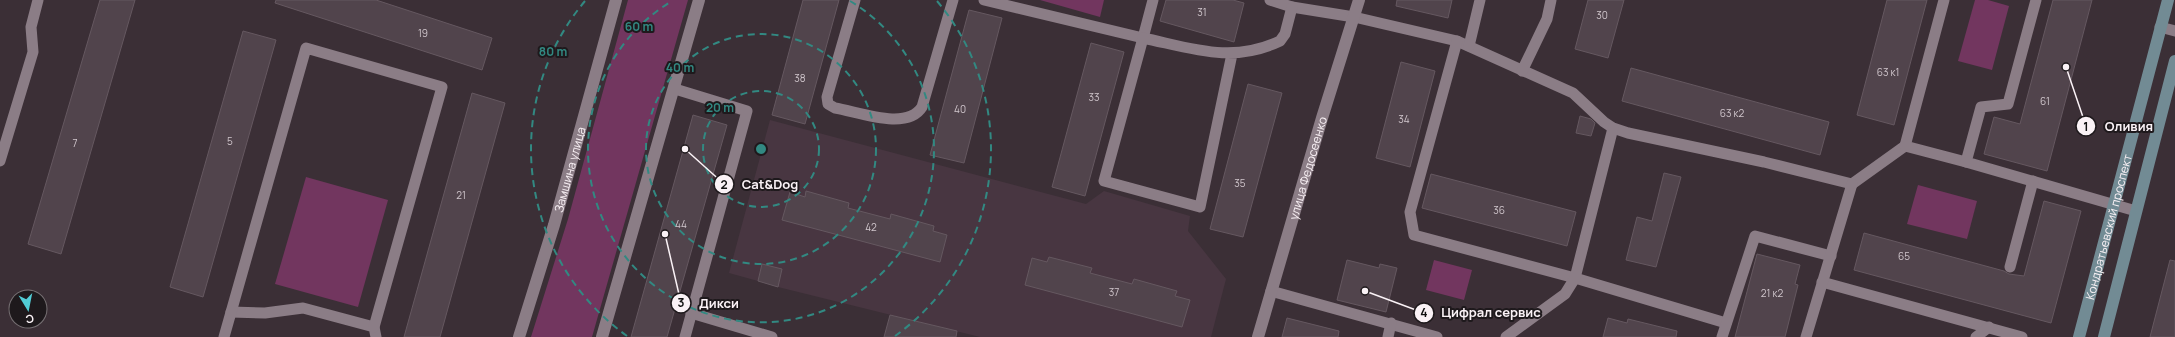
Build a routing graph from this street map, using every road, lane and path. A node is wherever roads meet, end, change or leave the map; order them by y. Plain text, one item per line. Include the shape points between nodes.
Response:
1 (38, 0) edge
2 (616, 0) edge
3 (699, 0) edge
4 (855, 0) edge
5 (953, 0) edge
6 (984, 0) edge
7 (1153, 0) edge
8 (1270, 0) edge
9 (1359, 0) edge
10 (1480, 0) edge
11 (1551, 0) edge
12 (1944, 0) edge
13 (2036, 0) edge
14 (2168, 0) edge
15 (1292, 7) junction
16 (1354, 17) junction
17 (2160, 27) junction
18 (2175, 31) edge
19 (1143, 38) junction
20 (1457, 42) junction
21 (1469, 46) junction
22 (1232, 54) junction
23 (2175, 61) edge
24 (1522, 71) junction
25 (674, 89) junction
26 (1614, 128) junction
27 (1906, 146) junction
28 (0, 161) edge
29 (1966, 162) junction
30 (2033, 181) junction
31 (1852, 184) junction
32 (2114, 204) junction
33 (2136, 211) junction
34 (1831, 256) junction
35 (2010, 267) dead end
36 (1575, 278) junction
37 (1822, 282) junction
38 (1271, 291) junction
39 (231, 312) junction
40 (691, 313) junction
41 (1391, 323) junction
42 (1726, 323) junction
43 (1988, 327) junction
44 (375, 332) edge
45 (224, 337) edge
46 (519, 337) edge
47 (602, 337) edge
48 (685, 337) edge
49 (772, 337) edge
50 (1258, 337) edge
51 (1388, 337) edge
52 (1437, 337) edge
53 (1506, 337) edge
54 (1722, 337) edge
55 (1806, 337) edge
56 (1976, 337) edge
57 (2022, 337) edge
58 (2079, 337) edge
59 (2104, 337) edge

1 - 28 lane via 31,27 33,52
2 - 46 street, Замшина улица via 554,225
3 - 25 street
4 - 5 lane via 827,97 828,104 835,108 898,120 913,117 922,106
6 - 19 lane
7 - 19 lane
8 - 15 lane
9 - 16 street, улица Федосеенко
10 - 21 lane
11 - 24 lane via 1547,19
12 - 27 lane
13 - 29 lane via 2008,104 1981,107
14 - 17 main road, Кондратьевский проспект
15 - 16 lane
15 - 22 lane via 1285,34 1280,42
16 - 20 lane
16 - 38 street, улица Федосеенко
17 - 18 lane
17 - 32 main road, Кондратьевский проспект
19 - 22 lane via 1220,54
19 - 22 lane via 1104,181 1200,207
20 - 21 lane
20 - 36 lane via 1410,212 1414,235
21 - 24 lane
23 - 33 main road, Кондратьевский проспект
24 - 26 lane via 1573,93
25 - 40 lane via 747,111
25 - 47 street
26 - 31 lane via 1652,139 1764,162
26 - 36 lane
27 - 29 lane
27 - 31 lane
29 - 30 lane
30 - 32 lane
30 - 35 lane
31 - 34 lane
32 - 33 lane
32 - 58 main road, Кондратьевский проспект
33 - 59 main road, Кондратьевский проспект
34 - 37 lane
34 - 42 lane via 1755,236
36 - 42 lane
36 - 53 lane via 1565,294
37 - 43 lane
37 - 55 lane
38 - 41 lane
38 - 50 street, улица Федосеенко
39 - 44 lane via 265,313 303,308
39 - 44 lane via 306,48 442,87
39 - 45 lane
40 - 48 lane
40 - 49 lane
41 - 51 lane
41 - 52 lane
42 - 54 lane
43 - 56 lane
43 - 57 lane

